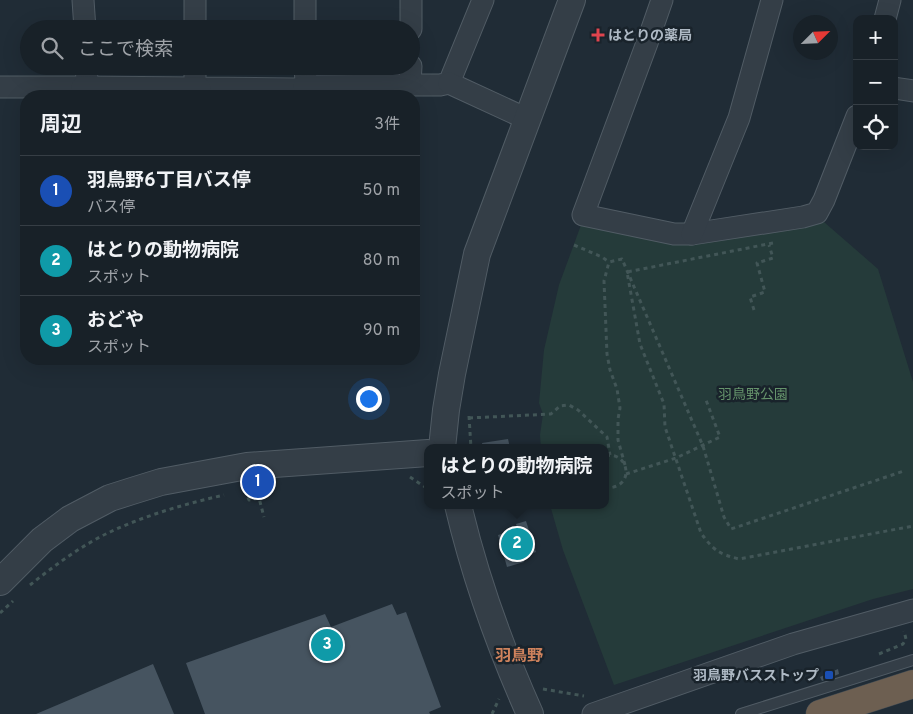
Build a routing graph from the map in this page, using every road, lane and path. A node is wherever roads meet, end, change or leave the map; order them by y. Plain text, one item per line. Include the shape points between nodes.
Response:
1 (83, 0) edge
2 (195, 0) edge
3 (305, 0) edge
4 (411, 0) edge
5 (483, 0) edge
6 (572, 0) edge
7 (772, 0) edge
8 (890, 0) edge
9 (658, 1) edge
10 (887, 15) edge
11 (84, 20) edge
12 (195, 20) edge
13 (305, 20) edge
14 (411, 20) edge
15 (87, 75) edge
16 (195, 75) edge
17 (304, 76) edge
18 (411, 76) edge
19 (449, 83) junction
20 (0, 87) edge
21 (82, 87) junction
22 (200, 88) junction
23 (898, 89) edge
24 (913, 91) edge
25 (527, 119) junction
26 (853, 126) edge
27 (692, 234) junction
28 (778, 241) dead end
29 (574, 245) dead end
30 (769, 245) junction
31 (609, 262) junction
32 (627, 272) junction
33 (754, 310) dead end
34 (706, 400) dead end
35 (469, 418) dead end
36 (442, 444) edge
37 (608, 444) edge
38 (703, 446) junction
39 (424, 453) edge
40 (609, 456) edge
41 (676, 458) junction
42 (625, 465) junction
43 (904, 471) dead end
44 (403, 473) dead end
45 (626, 474) junction
46 (424, 487) edge
47 (609, 488) edge
48 (236, 492) dead end
49 (228, 494) dead end
50 (459, 509) edge
51 (264, 517) dead end
52 (913, 526) edge
53 (10, 589) edge
54 (25, 590) dead end
55 (913, 610) edge
56 (0, 612) edge
57 (913, 660) edge
58 (913, 684) edge
59 (538, 688) dead end
60 (590, 705) edge
61 (530, 714) edge
62 (741, 714) edge
63 (820, 714) edge

1 - 11 street
2 - 12 street
3 - 13 street
4 - 14 street
5 - 19 street
6 - 25 street
7 - 27 street via 738,118
8 - 10 street
9 - 27 street via 647,43 583,215 674,234
15 - 21 street
16 - 22 street via 195,82
17 - 18 street
17 - 22 street via 296,89
18 - 19 street via 440,85
19 - 25 street
20 - 21 street
21 - 22 street
23 - 24 street
25 - 36 street via 477,254 452,374
26 - 27 street via 817,213
28 - 30 path
29 - 31 path
30 - 32 path
30 - 33 path via 773,258 757,263 765,292 750,296
31 - 32 path via 622,259
31 - 42 path via 604,281 606,354 617,389 620,408 618,440
32 - 38 path
32 - 41 path via 640,344 664,404 665,426
34 - 38 path via 720,437
35 - 37 path via 551,414 560,406 569,405 608,437
38 - 41 path
38 - 43 path via 724,517 731,528
39 - 53 street via 247,466 161,482 110,498 70,519 42,540
40 - 42 path via 619,458
41 - 45 path
41 - 52 path via 701,533 710,547 726,556 739,559
42 - 45 path
44 - 46 path
45 - 47 path via 623,483
48 - 51 path via 246,490 249,500 259,498
49 - 54 path via 171,508 110,532 62,561
50 - 61 street via 467,545 508,664
53 - 56 path
55 - 60 street
57 - 62 lane
58 - 63 highway
59 - 60 path

